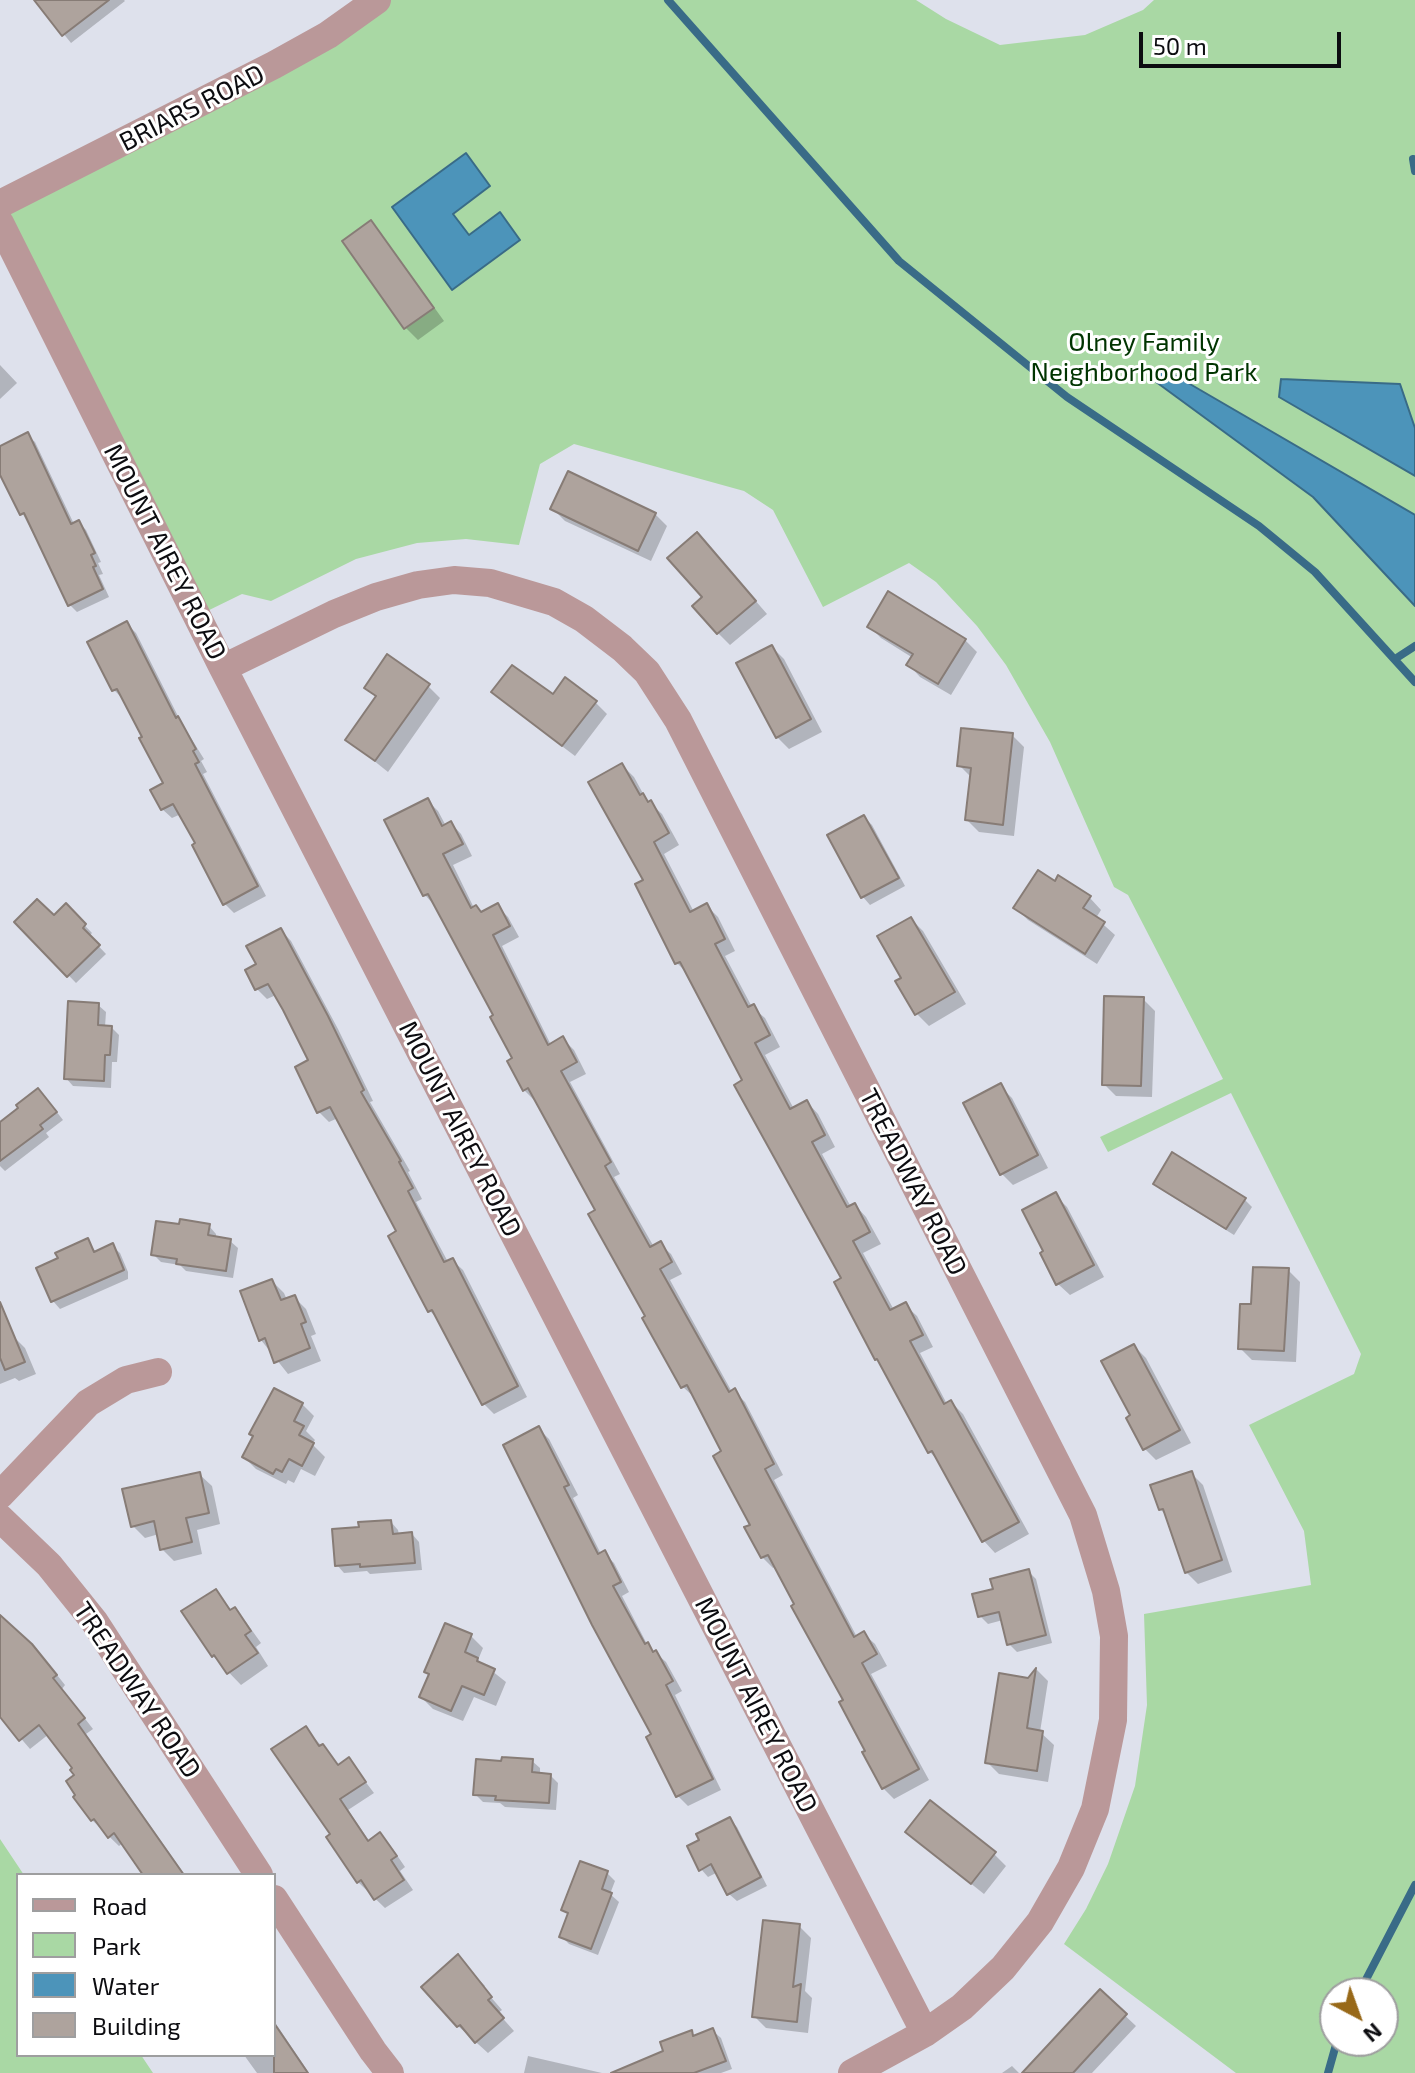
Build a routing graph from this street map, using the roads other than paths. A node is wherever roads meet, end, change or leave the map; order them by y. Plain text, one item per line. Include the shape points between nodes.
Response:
1 (377, 0) edge
2 (0, 204) edge
3 (0, 223) edge
4 (223, 668) junction
5 (158, 1372) dead end
6 (0, 1495) edge
7 (0, 1518) edge
8 (258, 1873) edge
9 (276, 1902) edge
10 (925, 2033) junction
11 (390, 2073) edge
12 (852, 2073) edge

1 - 2 street, BRIARS ROAD via 262,72
3 - 4 street, MOUNT AIREY ROAD
4 - 10 street, MOUNT AIREY ROAD
4 - 10 street, TREADWAY ROAD via 376,597 454,580 490,583 554,602 622,648 647,672 684,732 1083,1515 1106,1591 1114,1636 1113,1720 1095,1809 1071,1868 1040,1922 1003,1968
5 - 6 street via 126,1380 88,1403
7 - 8 street, TREADWAY ROAD via 49,1565 94,1621
9 - 11 street
10 - 12 street, TREADWAY ROAD

